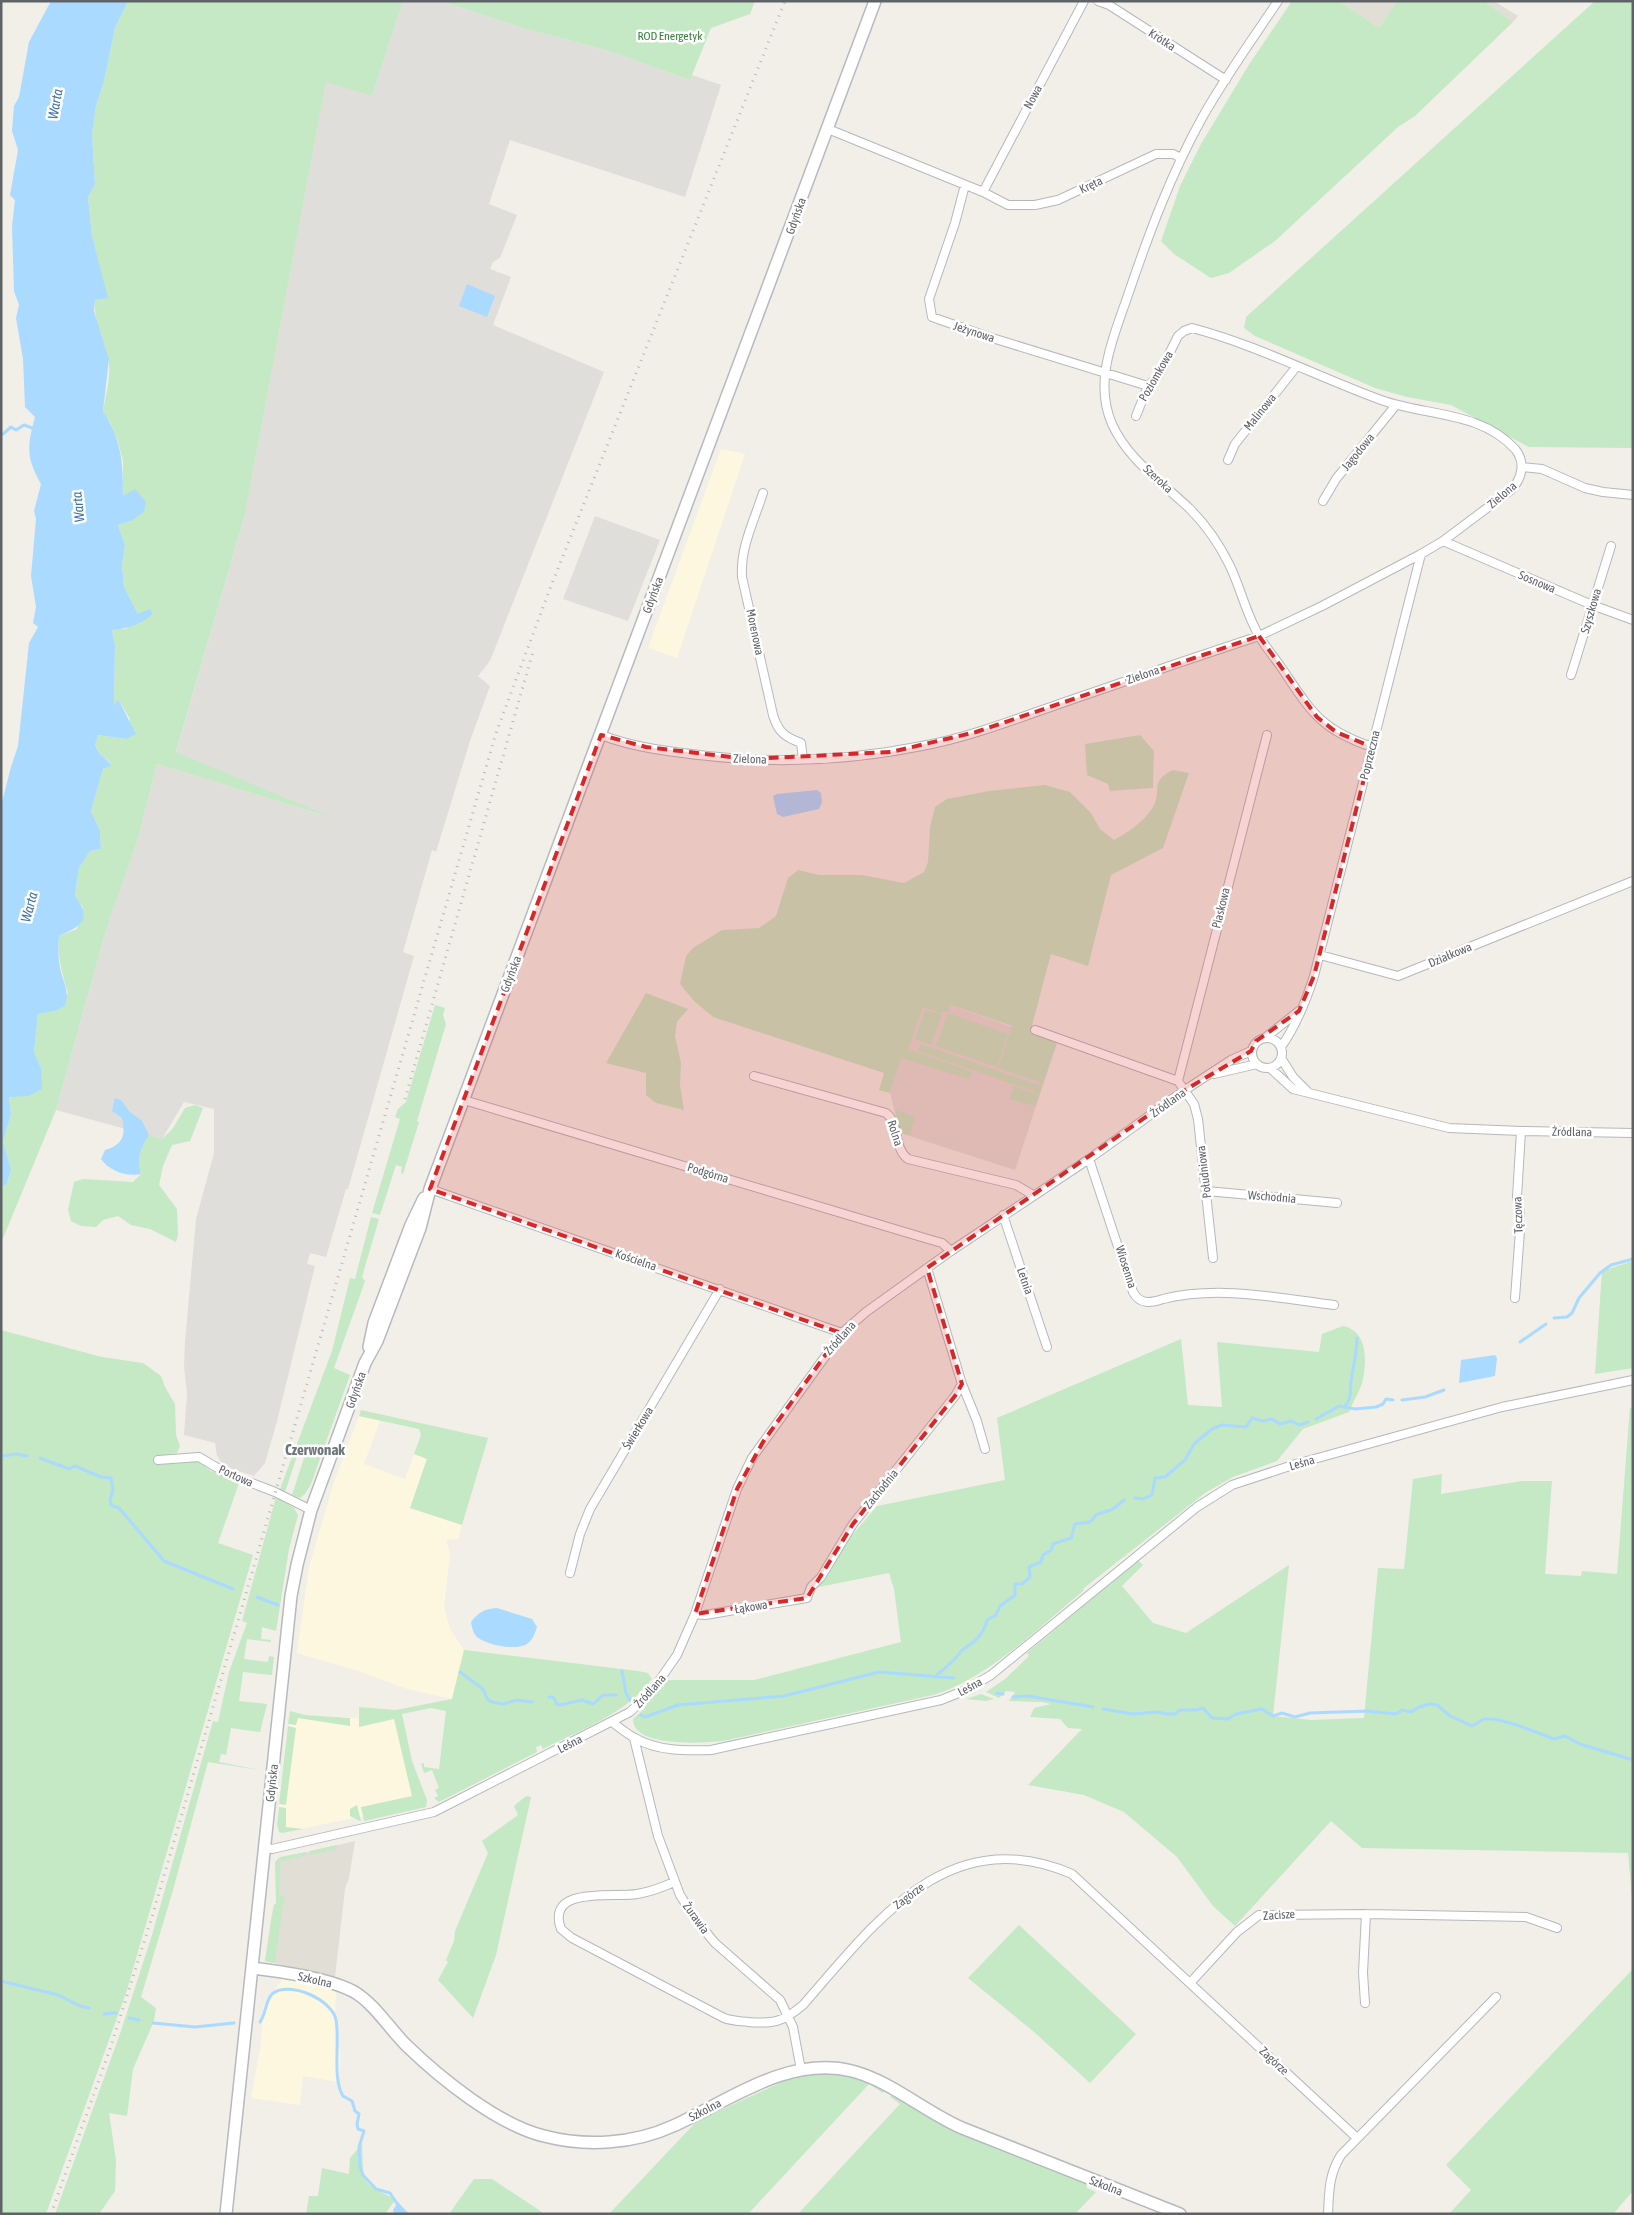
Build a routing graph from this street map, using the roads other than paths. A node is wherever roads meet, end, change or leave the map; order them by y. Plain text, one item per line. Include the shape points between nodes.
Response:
1 (875, 1) edge
2 (1084, 1) edge
3 (1098, 1) edge
4 (1278, 1) edge
5 (1226, 80) junction
6 (828, 129) junction
7 (1181, 158) junction
8 (965, 185) junction
9 (983, 192) junction
10 (1298, 366) junction
11 (1104, 374) junction
12 (1148, 386) junction
13 (1396, 405) junction
14 (1136, 416) dead end
15 (1228, 460) dead end
16 (1522, 467) junction
17 (763, 494) dead end
18 (1633, 494) edge
19 (1323, 501) dead end
20 (1443, 541) junction
21 (1611, 546) dead end
22 (1421, 554) junction
23 (1592, 605) junction
24 (1633, 620) edge
25 (1259, 636) junction
26 (1571, 675) dead end
27 (601, 735) junction
28 (1267, 735) dead end
29 (1372, 747) junction
30 (803, 759) junction
31 (1633, 882) edge
32 (1320, 955) junction
33 (1299, 1011) junction
34 (1035, 1030) dead end
35 (1266, 1037) junction
36 (1281, 1047) junction
37 (1251, 1050) junction
38 (1281, 1058) junction
39 (1257, 1064) junction
40 (1270, 1068) junction
41 (1210, 1075) junction
42 (754, 1076) dead end
43 (1178, 1081) junction
44 (1185, 1090) junction
45 (1306, 1091) junction
46 (464, 1100) junction
47 (1520, 1131) junction
48 (1633, 1133) edge
49 (1089, 1159) junction
50 (430, 1189) junction
51 (1207, 1191) junction
52 (1033, 1195) junction
53 (1337, 1203) dead end
54 (1003, 1215) junction
55 (951, 1251) junction
56 (1213, 1258) dead end
57 (927, 1268) junction
58 (720, 1289) junction
59 (1515, 1298) dead end
60 (1334, 1305) dead end
61 (842, 1333) junction
62 (1047, 1347) dead end
63 (1633, 1380) edge
64 (962, 1384) junction
65 (985, 1449) dead end
66 (158, 1460) dead end
67 (311, 1510) junction
68 (570, 1573) dead end
69 (807, 1598) joint
70 (695, 1614) junction
71 (612, 1722) junction
72 (634, 1738) junction
73 (264, 1848) junction
74 (674, 1882) junction
75 (1366, 1914) junction
76 (1557, 1928) dead end
77 (252, 1968) junction
78 (1190, 1983) junction
79 (1496, 1997) dead end
80 (1365, 2003) dead end
81 (789, 2017) junction
82 (801, 2070) junction
83 (1357, 2138) junction
84 (226, 2214) edge
85 (1180, 2214) edge
86 (1328, 2214) edge

1 - 6 main road, Gdyńska
2 - 9 street, Nowa
3 - 5 street, Krótka
4 - 5 street
5 - 7 street
6 - 8 street, Kręta
6 - 27 main road, Gdyńska
7 - 9 street, Kręta via 1173,154 1156,154 1058,200 1035,205 1008,205
7 - 11 street, Szeroka via 1140,258
8 - 9 street, Kręta
8 - 11 street, Jeżynowa via 929,298 932,316
10 - 12 street, Poziomkowa via 1192,328 1178,336 1158,376
10 - 13 street
10 - 15 street, Malinowa via 1235,444
11 - 12 street, Jeżynowa
11 - 25 street, Szeroka via 1106,402 1112,423 1123,443 1206,528 1237,580
12 - 14 street, Poziomkowa
13 - 16 street via 1456,417 1486,429 1514,448
13 - 19 street, Jagodowa via 1336,479
16 - 18 street, Zielona via 1542,469 1585,488
16 - 20 street, Zielona via 1511,490
17 - 30 street, Morenowa via 744,549 742,577 773,715 781,733 801,743
20 - 22 street, Zielona
20 - 23 street, Sosnowa
21 - 23 street, Szyszkowa
22 - 25 street, Zielona
22 - 29 street, Poprzeczna
23 - 24 street, Sosnowa
23 - 26 street, Szyszkowa
25 - 29 street, Szeroka via 1317,717 1336,732
25 - 30 street, Zielona via 949,740 890,752
27 - 30 street, Zielona via 627,744 697,755
27 - 46 main road, Gdyńska
28 - 43 street, Piaskowa
29 - 32 street, Poprzeczna
31 - 32 street, Działkowa via 1398,976
32 - 33 street via 1309,992
33 - 35 street
33 - 36 street via 1296,1024
34 - 43 street
35 - 36 street
35 - 37 street via 1256,1041
36 - 38 street
37 - 39 street
37 - 41 street, Źródlana
38 - 40 street
38 - 45 street
39 - 40 street
39 - 41 street, Źródlana
40 - 45 street, Źródlana via 1293,1089
41 - 44 street, Źródlana
42 - 52 street, Rolna via 886,1113 891,1118 902,1155 1016,1185
43 - 44 street
44 - 49 street, Źródlana
44 - 51 street, Południowa via 1198,1119
45 - 47 street, Źródlana via 1450,1128
46 - 50 main road, Gdyńska
46 - 55 street, Podgórna via 942,1243
47 - 48 street, Źródlana
47 - 59 street, Tęczowa via 1517,1197 1520,1231
49 - 52 street, Źródlana
49 - 60 street, Wiosenna via 1135,1296 1140,1300 1151,1303 1182,1294 1216,1292
50 - 58 street, Kościelna
50 - 67 main road, Gdyńska via 420,1228 378,1341 365,1363
51 - 53 street, Wschodnia
51 - 56 street, Południowa
52 - 54 street, Źródlana
54 - 55 street, Źródlana
54 - 62 street, Letnia
55 - 57 street, Źródlana
57 - 61 street, Źródlana
57 - 64 street
58 - 61 street, Kościelna
58 - 68 street, Świerkowa via 590,1510
61 - 70 street, Źródlana via 744,1473
63 - 72 street, Leśna via 1502,1407 1296,1464 1232,1486 1197,1508 991,1675 956,1695 711,1750 673,1748
64 - 65 street
64 - 69 street, Zachodnia via 853,1524
66 - 67 street, Portowa via 199,1457 226,1473
67 - 73 main road, Gdyńska via 291,1596
69 - 70 street, Łąkowa
70 - 71 street, Źródlana via 664,1677 630,1712
71 - 72 street, Leśna
71 - 73 street, Leśna via 434,1812 272,1849
72 - 74 street, Żurawia via 658,1836
73 - 77 main road, Gdyńska
74 - 81 street, Żurawia via 705,1932 726,1954 774,1993
74 - 81 street, Zagórze via 637,1894 574,1898 562,1908 561,1929 572,1938 730,2020 764,2023
75 - 76 street, Zacisze via 1526,1917
75 - 78 street, Zacisze via 1259,1915 1238,1932
75 - 80 street
77 - 82 main road, Szkolna via 331,1984 354,1992 417,2054 483,2106 525,2131 566,2141 602,2142 644,2136 672,2127 756,2085
77 - 84 main road, Gdyńska
78 - 81 street, Zagórze via 1072,1874 1049,1864 1002,1860 959,1865 902,1901
78 - 83 street, Zagórze
79 - 83 street
81 - 82 street, Żurawia
82 - 85 main road, Szkolna via 835,2068 870,2077 962,2128
83 - 86 street via 1333,2168

